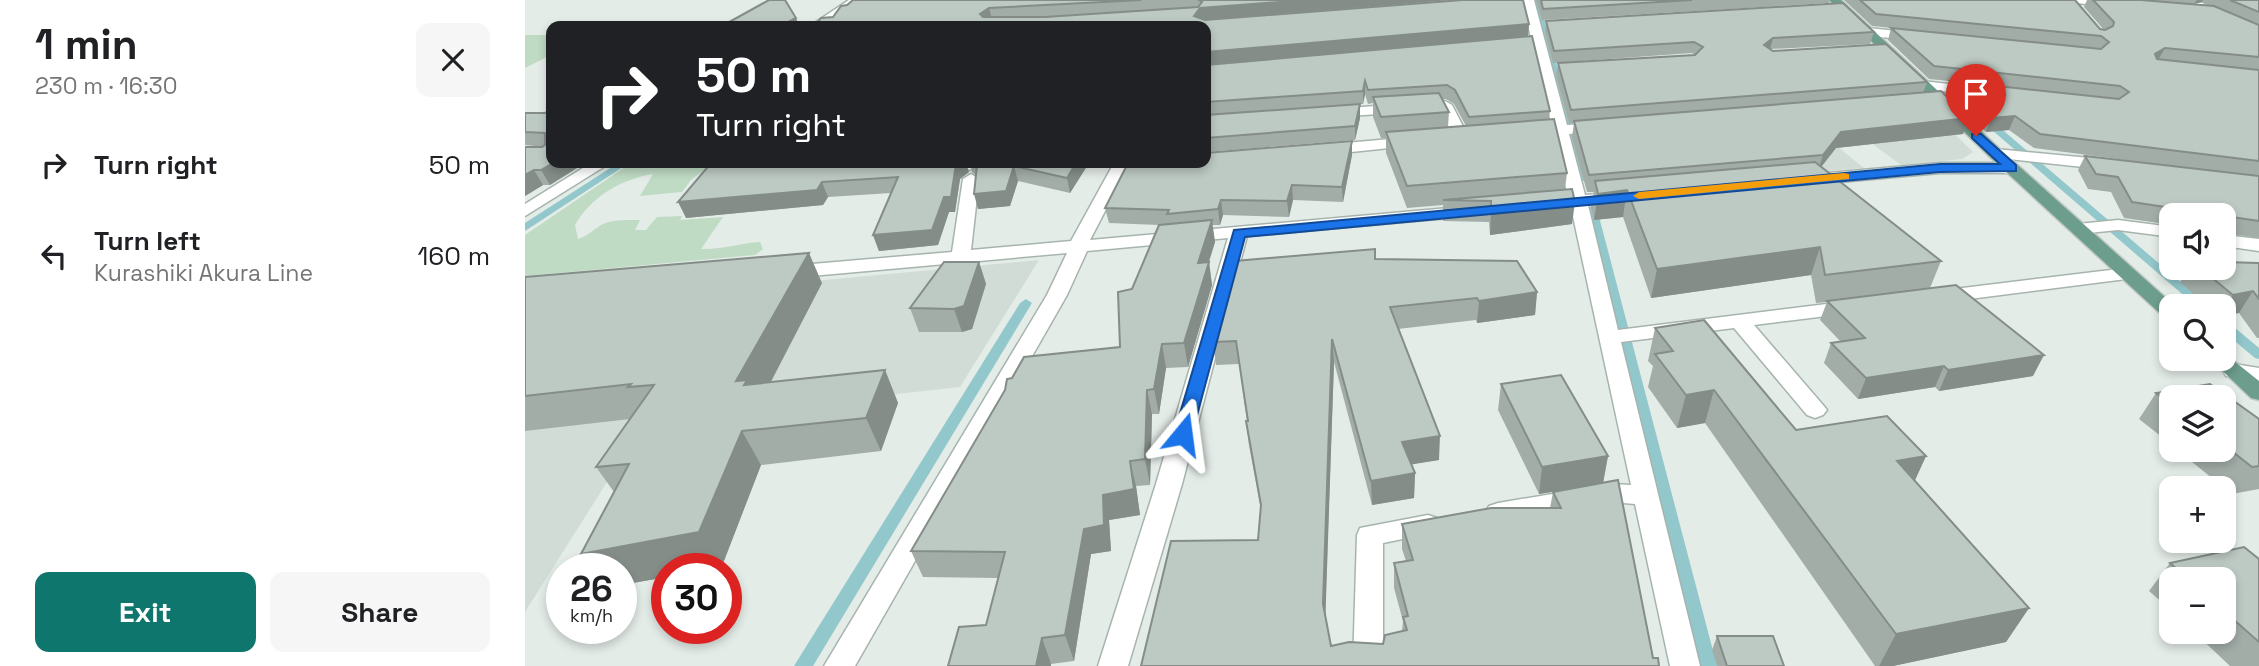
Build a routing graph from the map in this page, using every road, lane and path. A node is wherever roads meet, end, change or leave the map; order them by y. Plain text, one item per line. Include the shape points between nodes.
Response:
1 (857, 0) edge
2 (1527, 0) edge
3 (2069, 0) edge
4 (2078, 0) edge
5 (2187, 0) edge
6 (1513, 1) edge
7 (1839, 4) edge
8 (2133, 5) edge
9 (2172, 9) edge
10 (1820, 10) edge
11 (2212, 12) junction
12 (2085, 18) edge
13 (824, 21) edge
14 (2254, 31) edge
15 (1868, 32) junction
16 (1928, 38) edge
17 (1946, 92) junction
18 (1996, 93) edge
19 (1916, 101) edge
20 (1312, 114) edge
21 (1615, 125) edge
22 (1566, 129) junction
23 (1511, 134) edge
24 (1313, 151) edge
25 (2021, 159) junction
26 (2126, 167) edge
27 (594, 168) edge
28 (1119, 168) edge
29 (971, 179) dead end
30 (1787, 182) edge
31 (1634, 196) edge
32 (1578, 201) junction
33 (1524, 206) edge
34 (1483, 210) edge
35 (525, 211) edge
36 (2078, 229) junction
37 (2159, 231) edge
38 (1239, 233) junction
39 (2236, 242) edge
40 (2259, 245) edge
41 (1078, 246) junction
42 (961, 257) junction
43 (770, 274) edge
44 (2127, 274) junction
45 (1919, 299) edge
46 (2159, 302) edge
47 (1877, 304) edge
48 (1739, 321) junction
49 (1619, 336) junction
50 (2236, 368) edge
51 (2235, 371) edge
52 (2259, 375) edge
53 (2259, 393) edge
54 (1815, 410) dead end
55 (1645, 495) junction
56 (1477, 516) edge
57 (1451, 521) edge
58 (839, 666) edge
59 (1113, 666) edge
60 (1368, 666) edge
61 (1685, 666) edge

1 - 13 street
2 - 6 street
2 - 22 street via 1552,70
3 - 12 street
4 - 8 street
5 - 11 street
7 - 10 street
7 - 15 main road
9 - 11 street
11 - 14 street
15 - 16 street
15 - 17 main road via 1881,51 1922,85
17 - 18 street
17 - 19 street
17 - 25 main road via 1996,154
20 - 24 street via 1445,105 1454,139
21 - 22 street
22 - 23 street
22 - 32 street
25 - 26 street
25 - 30 street
25 - 36 main road
27 - 35 street
28 - 41 street
29 - 42 street
31 - 32 street
32 - 33 street
32 - 49 street
34 - 38 street
36 - 37 street via 2110,226
36 - 44 main road
38 - 41 street
38 - 59 street
39 - 40 street
41 - 42 street
41 - 58 street via 1057,295
42 - 43 street
44 - 45 street
44 - 46 main road
47 - 48 street
48 - 49 street
48 - 54 street
49 - 55 street
50 - 52 street
51 - 53 main road
55 - 56 street via 1612,493
55 - 61 street
57 - 60 street via 1370,534

